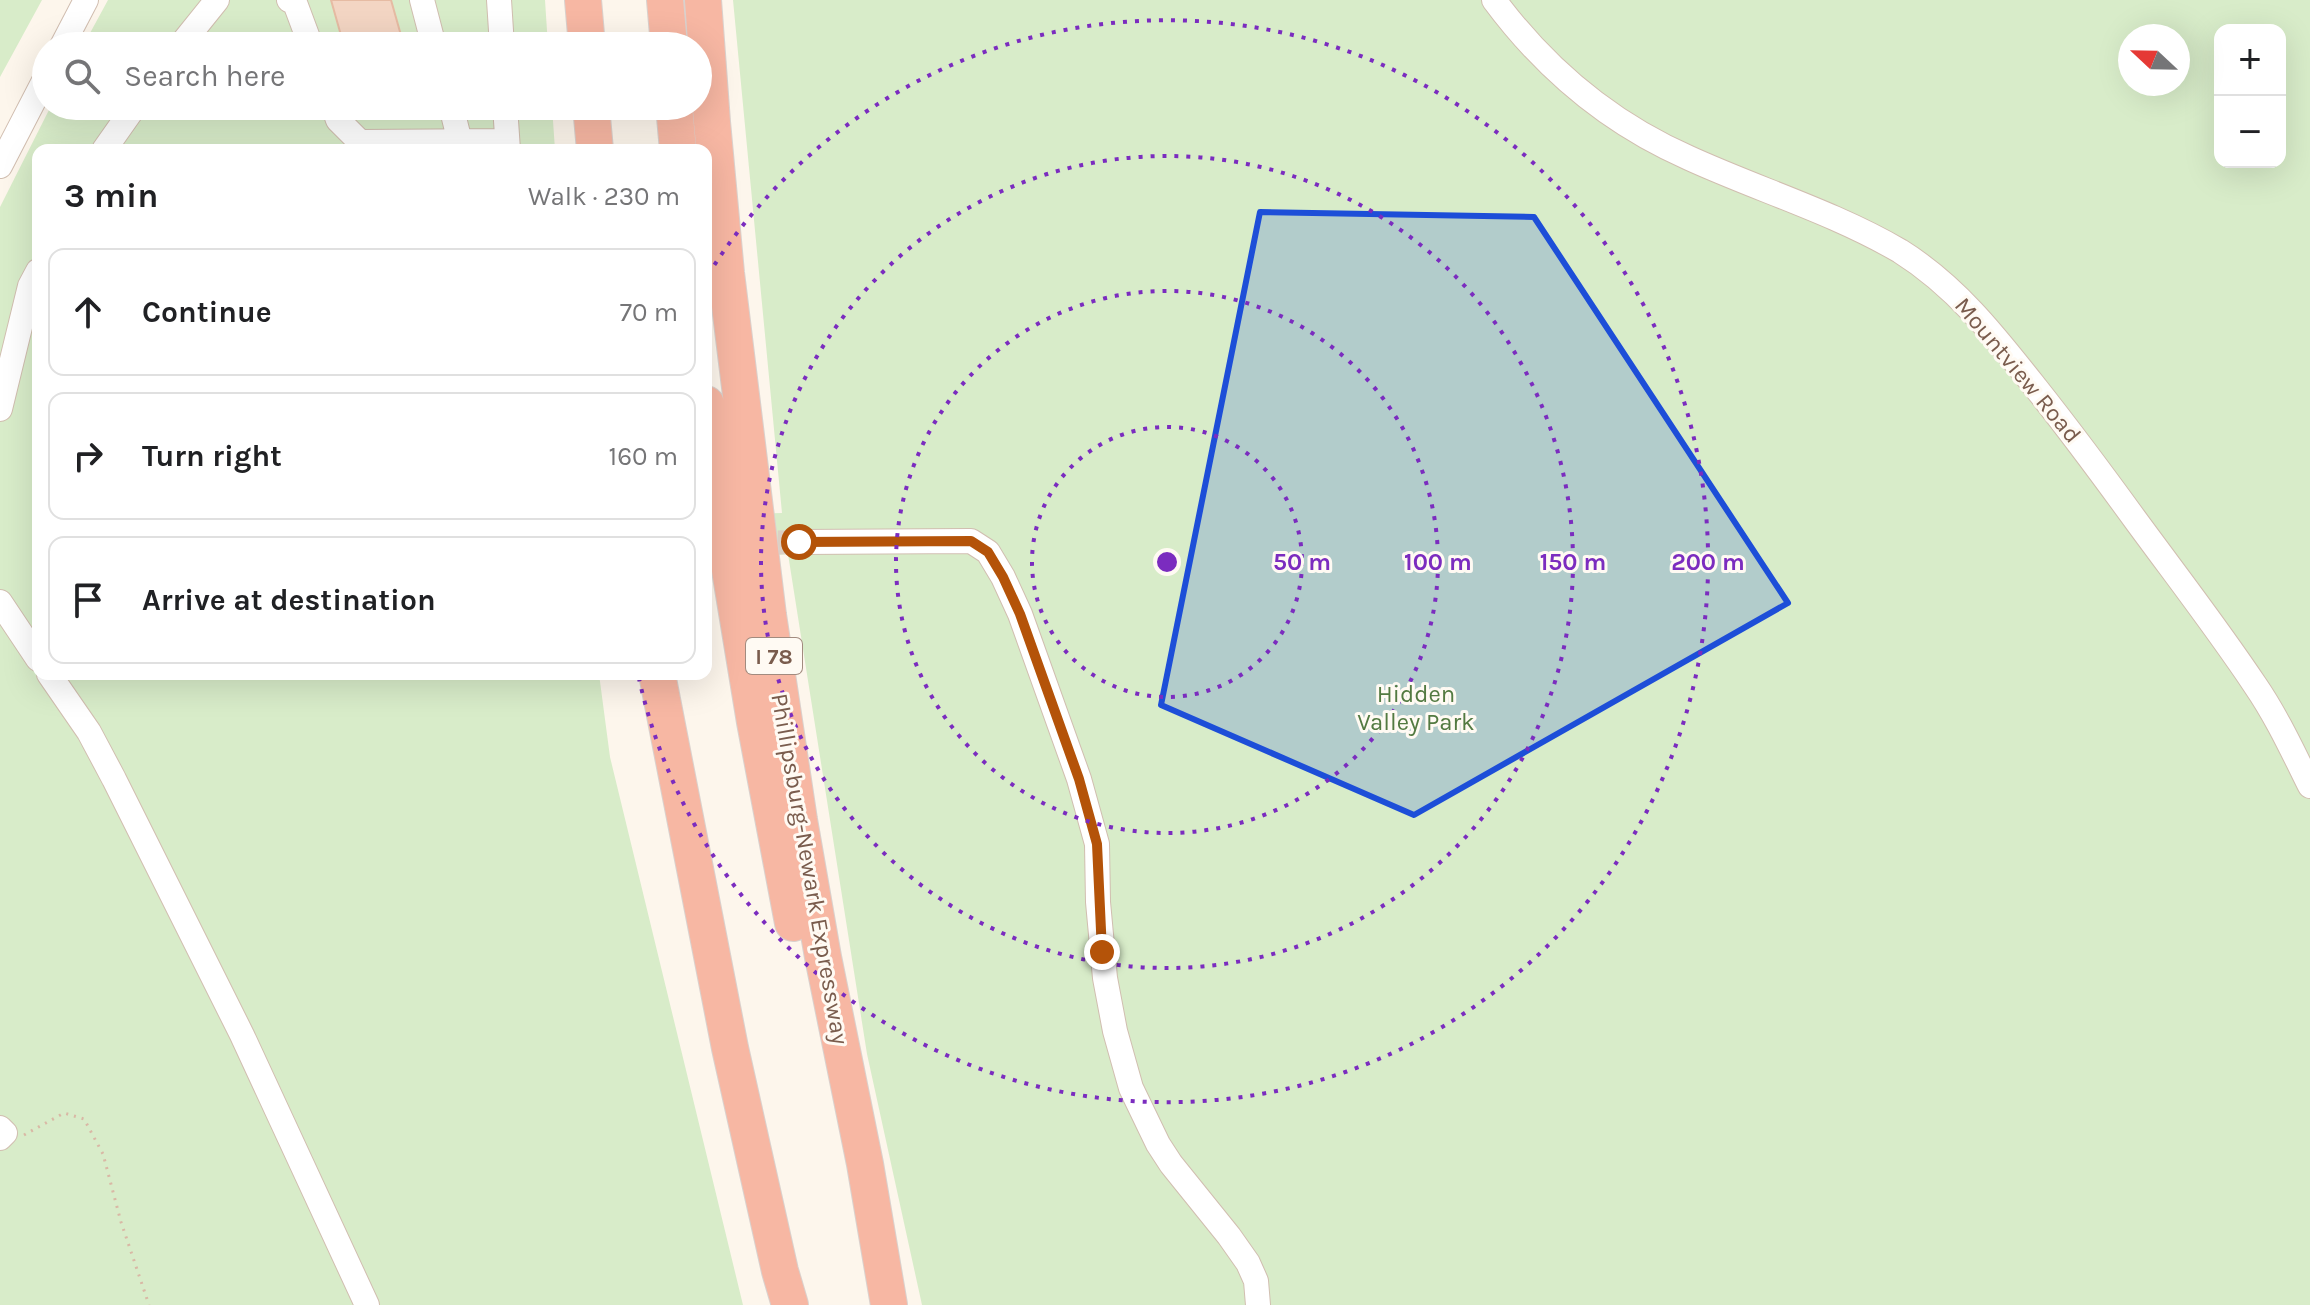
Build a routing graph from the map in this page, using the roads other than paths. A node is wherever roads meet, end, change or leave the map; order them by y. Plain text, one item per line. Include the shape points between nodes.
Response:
1 (86, 0) edge
2 (217, 0) edge
3 (422, 0) edge
4 (499, 0) edge
5 (583, 0) edge
6 (665, 0) edge
7 (703, 0) edge
8 (1494, 0) edge
9 (293, 1) edge
10 (69, 32) edge
11 (191, 32) edge
12 (305, 32) edge
13 (430, 32) edge
14 (501, 32) edge
15 (586, 32) edge
16 (668, 32) edge
17 (705, 32) edge
18 (32, 104) edge
19 (125, 120) edge
20 (338, 120) edge
21 (454, 120) edge
22 (506, 120) edge
23 (592, 120) edge
24 (675, 120) edge
25 (712, 120) edge
26 (460, 142) junction
27 (108, 144) edge
28 (484, 144) edge
29 (508, 144) edge
30 (594, 144) edge
31 (677, 144) edge
32 (0, 166) edge
33 (32, 282) edge
34 (0, 409) edge
35 (712, 445) edge
36 (799, 542) tunnel mouth
37 (0, 602) edge
38 (32, 650) edge
39 (53, 680) edge
40 (658, 680) edge
41 (2310, 786) edge
42 (367, 1305) edge
43 (790, 1305) edge
44 (889, 1305) edge
45 (1258, 1305) edge

1 - 10 street
2 - 11 street
3 - 13 street
4 - 14 street
5 - 15 highway
6 - 16 highway
7 - 17 highway, Phillipsburg-Newark Expressway / I 78
8 - 41 street, Mountview Road via 1554,71 1636,132 1857,229 1949,286 2089,456 2256,686
9 - 12 street
18 - 32 street
19 - 27 street
20 - 26 street via 360,142
21 - 26 street
22 - 29 street
23 - 30 highway
24 - 31 highway
25 - 44 highway, Phillipsburg-Newark Expressway / I 78 via 768,615 823,957
26 - 28 street
33 - 34 street
35 - 44 highway, Phillipsburg-Newark Expressway / I 78 via 783,874 846,1165
36 - 45 street via 971,541 995,562 1020,614 1094,834 1105,978 1128,1080 1171,1164 1248,1263
37 - 38 street
39 - 42 street via 121,793 242,1035
40 - 43 highway via 730,1048

